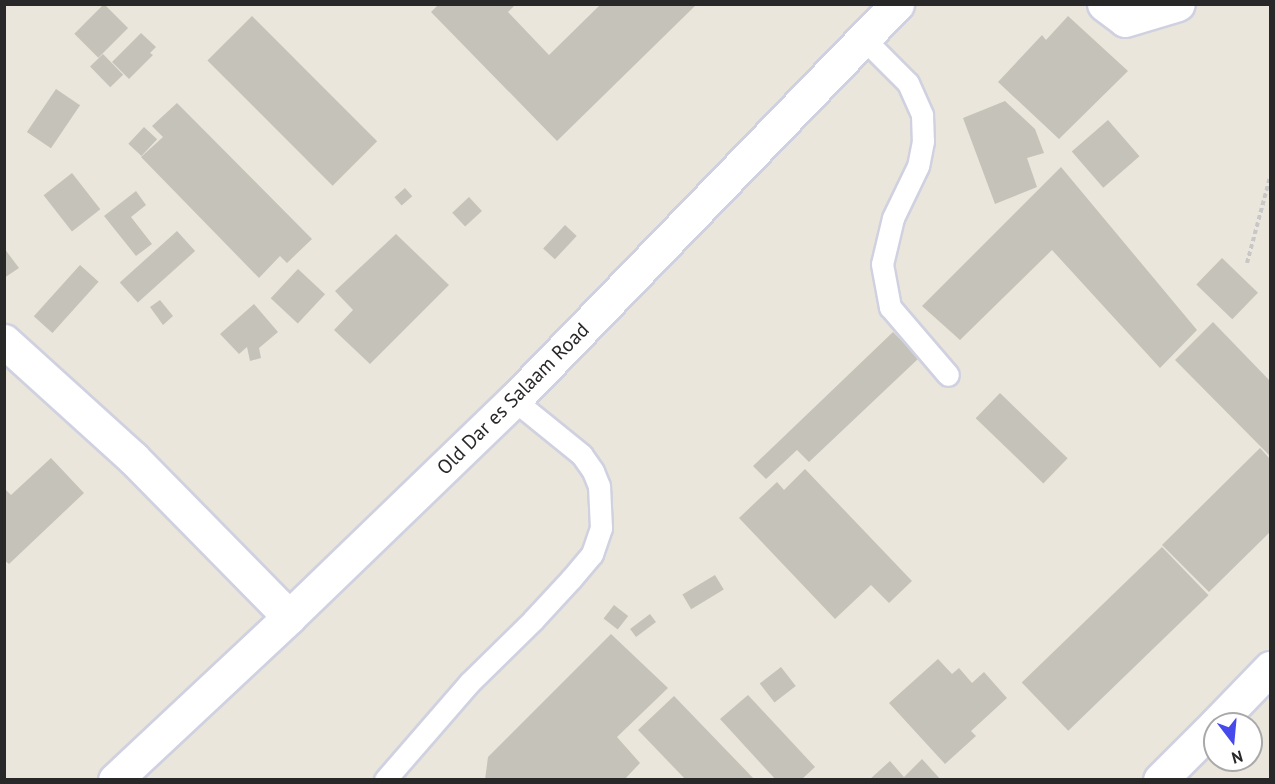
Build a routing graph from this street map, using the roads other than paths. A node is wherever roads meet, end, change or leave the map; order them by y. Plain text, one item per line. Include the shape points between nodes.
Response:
1 (897, 4) edge
2 (1104, 4) edge
3 (1178, 4) edge
4 (864, 39) junction
5 (4, 341) edge
6 (948, 375) dead end
7 (514, 400) junction
8 (289, 617) junction
9 (1270, 668) edge
10 (1227, 712) edge
11 (1203, 736) edge
12 (115, 780) edge
13 (385, 780) edge
14 (1160, 780) edge

1 - 4 main road, Old Dar es Salaam Road
2 - 3 main road via 1125,20
4 - 6 lane via 908,83 922,115 923,141 918,166 893,218 882,264 890,307
4 - 7 main road, Old Dar es Salaam Road
5 - 8 main road via 142,466
7 - 8 main road, Old Dar es Salaam Road
7 - 13 lane via 582,455 594,471 599,486 601,528 592,554 571,579 469,683
8 - 12 main road, Old Dar es Salaam Road
9 - 10 main road
11 - 14 main road

